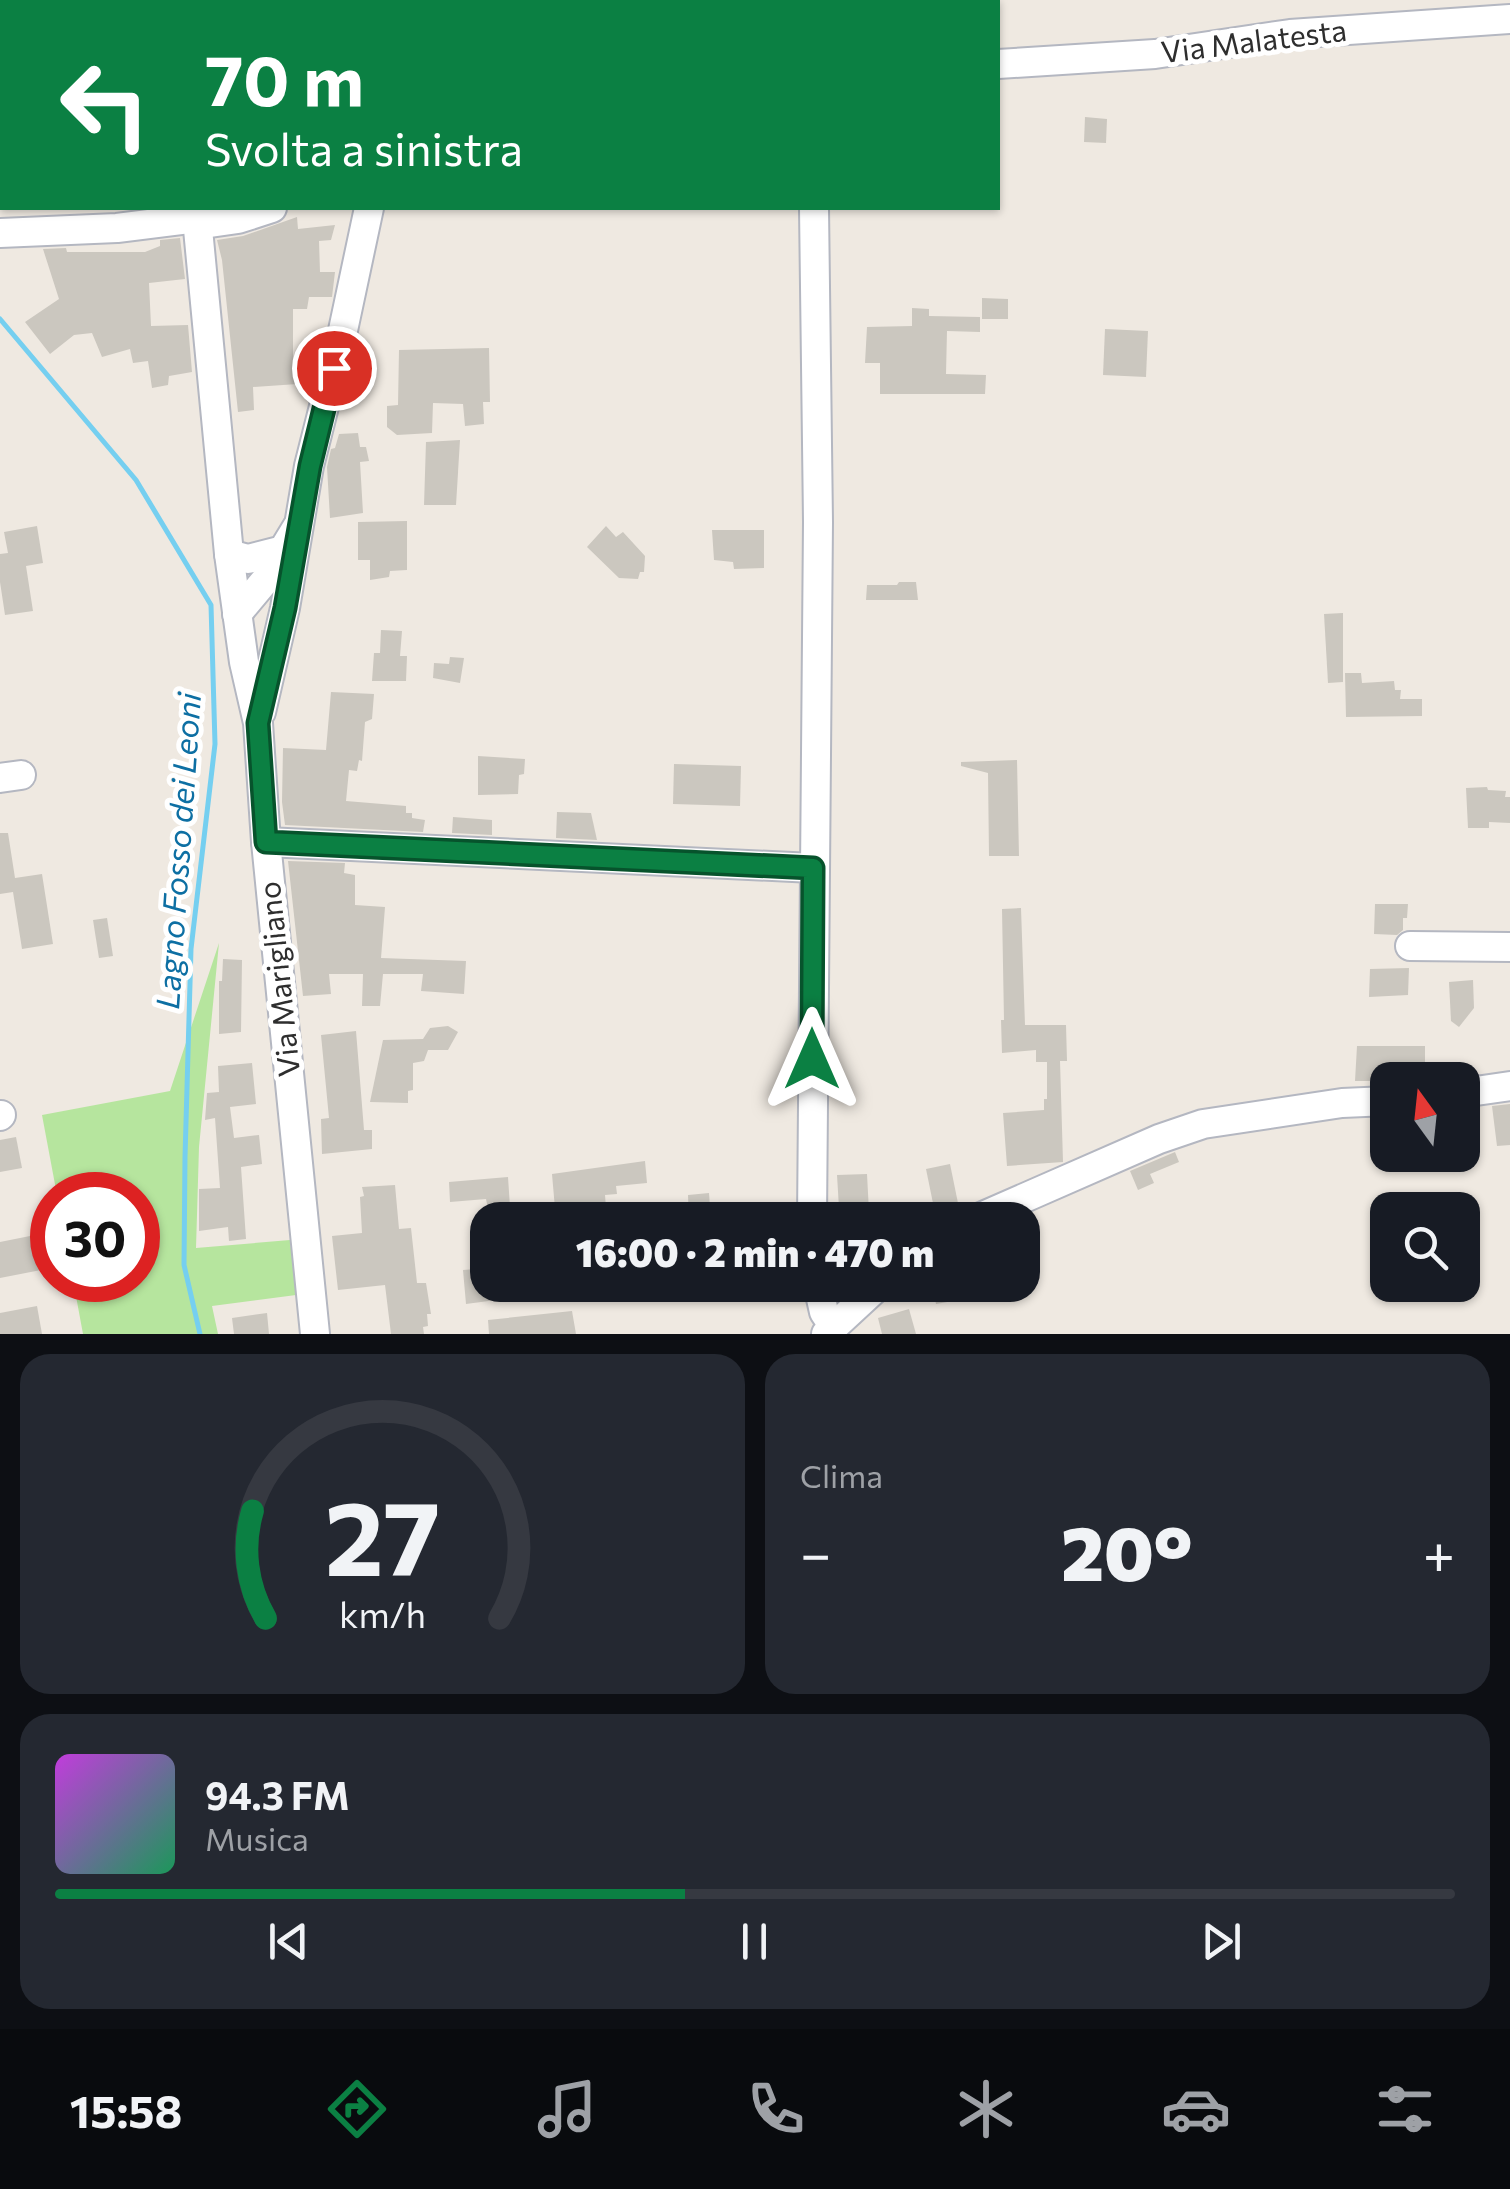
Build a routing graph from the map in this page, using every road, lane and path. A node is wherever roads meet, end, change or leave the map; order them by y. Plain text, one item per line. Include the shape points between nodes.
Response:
1 (1510, 19) edge
2 (1000, 64) edge
3 (266, 210) edge
4 (369, 210) edge
5 (814, 210) edge
6 (197, 213) edge
7 (0, 233) edge
8 (298, 525) junction
9 (283, 550) junction
10 (229, 554) junction
11 (285, 608) junction
12 (238, 621) junction
13 (258, 723) junction
14 (266, 842) junction
15 (813, 868) junction
16 (1410, 946) dead end
17 (1510, 947) edge
18 (1510, 1086) edge
19 (1480, 1090) edge
20 (1370, 1101) edge
21 (812, 1202) edge
22 (1015, 1202) edge
23 (822, 1302) edge
24 (862, 1302) edge
25 (830, 1331) edge
26 (315, 1334) edge

1 - 2 street, Via Malatesta
3 - 6 street via 210,223
4 - 8 street
5 - 15 street
6 - 7 street via 118,228
6 - 10 street, Via Marigliano
8 - 9 street
8 - 11 street
9 - 10 street via 248,559
9 - 12 street
10 - 12 street, Via Marigliano
11 - 12 street
11 - 13 street
12 - 13 street, Via Marigliano
13 - 14 street, Via Marigliano
14 - 15 street
14 - 26 street, Via Marigliano
15 - 21 street
16 - 17 street
18 - 19 street
20 - 22 street via 1203,1124
23 - 25 street
24 - 25 street

